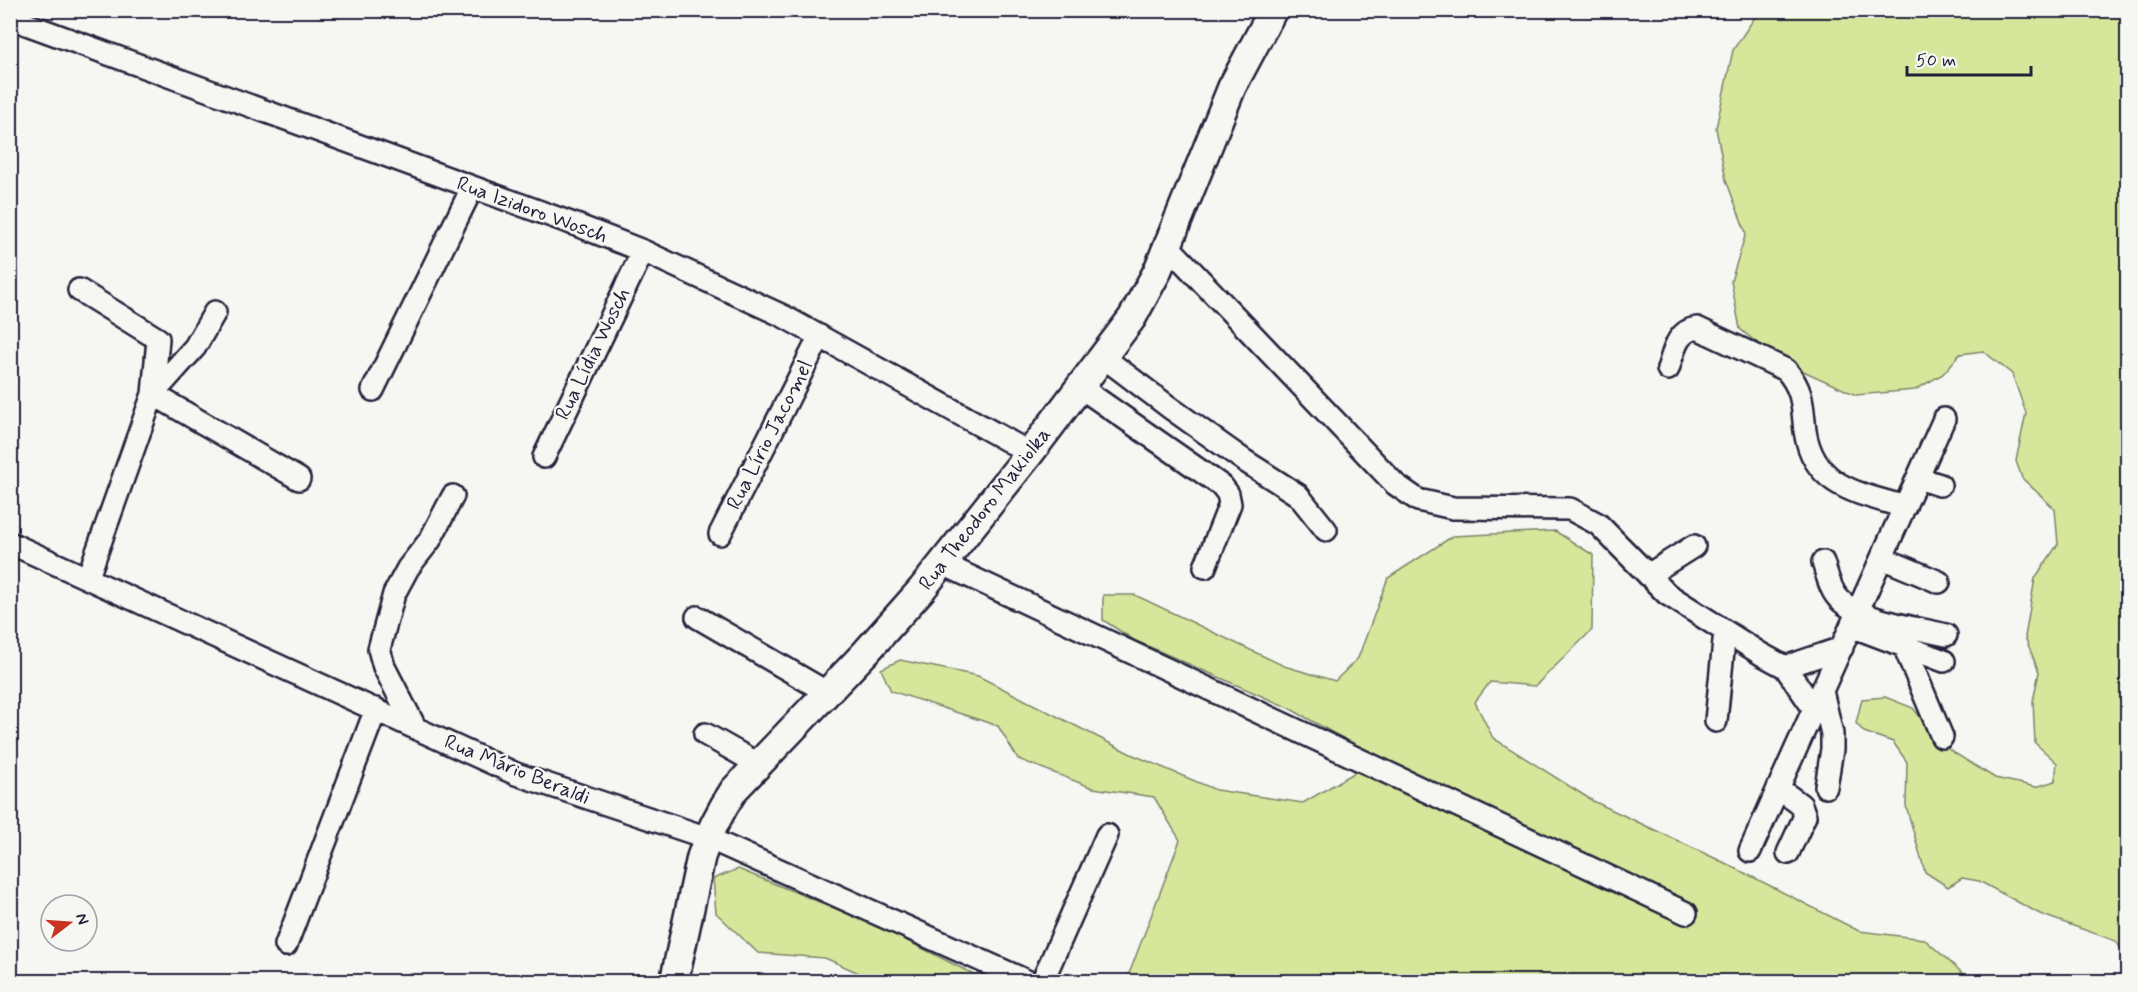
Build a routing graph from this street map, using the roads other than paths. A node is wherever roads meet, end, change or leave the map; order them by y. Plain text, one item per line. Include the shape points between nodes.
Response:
1 (1273, 10) edge
2 (15, 16) edge
3 (472, 188) junction
4 (1168, 246) junction
5 (643, 251) junction
6 (79, 290) dead end
7 (215, 312) dead end
8 (820, 336) junction
9 (1103, 357) junction
10 (1668, 369) dead end
11 (1080, 387) junction
12 (374, 390) dead end
13 (153, 394) junction
14 (1944, 418) dead end
15 (1030, 453) junction
16 (544, 457) dead end
17 (1917, 478) junction
18 (299, 479) dead end
19 (1940, 485) dead end
20 (453, 496) dead end
21 (1905, 507) junction
22 (1326, 530) dead end
23 (720, 534) dead end
24 (10, 543) edge
25 (1694, 546) dead end
26 (1882, 558) junction
27 (1823, 562) dead end
28 (943, 564) junction
29 (1205, 567) dead end
30 (1648, 575) junction
31 (88, 577) junction
32 (1938, 582) dead end
33 (697, 617) dead end
34 (1854, 619) junction
35 (1725, 631) junction
36 (1946, 635) dead end
37 (1904, 646) junction
38 (1842, 648) junction
39 (1944, 661) dead end
40 (1785, 667) junction
41 (828, 693) junction
42 (1818, 700) junction
43 (376, 709) junction
44 (1716, 721) dead end
45 (415, 727) junction
46 (705, 734) dead end
47 (1942, 737) dead end
48 (758, 764) junction
49 (1826, 787) dead end
50 (1779, 788) junction
51 (1107, 835) dead end
52 (708, 838) junction
53 (1750, 851) dead end
54 (1788, 853) dead end
55 (1686, 913) dead end
56 (286, 945) dead end
57 (674, 981) edge
58 (1029, 981) edge
59 (1042, 981) edge

1 - 4 main road, Rua Theodoro Makiolka via 1232,87
2 - 3 street, Rua Izidoro Wosch
3 - 5 street, Rua Izidoro Wosch
3 - 12 street
4 - 9 main road, Rua Theodoro Makiolka via 1132,318
4 - 30 street via 1395,484 1410,495 1453,508 1570,509 1598,524
5 - 8 street, Rua Izidoro Wosch
5 - 16 street, Rua Lídia Wosch
6 - 13 street via 158,339
7 - 13 street via 195,347
8 - 15 street, Rua Izidoro Wosch
8 - 23 street, Rua Lírio Jacomel
9 - 11 main road, Rua Theodoro Makiolka
9 - 22 street via 1235,455 1298,495
10 - 21 street via 1679,338 1697,328 1786,370 1800,393 1808,442 1825,475 1846,489
11 - 15 main road, Rua Theodoro Makiolka
11 - 29 street via 1228,494 1230,504
13 - 18 street
13 - 31 street
14 - 17 street
15 - 28 main road, Rua Theodoro Makiolka
17 - 19 street
17 - 21 street
20 - 45 street via 394,594 379,649 384,667
21 - 26 street
24 - 31 street, Rua Mário Beraldi
25 - 30 street
26 - 32 street
26 - 34 street
27 - 34 street via 1835,594
28 - 41 main road, Rua Theodoro Makiolka
28 - 55 street
30 - 35 street via 1667,594
31 - 43 street, Rua Mário Beraldi
33 - 41 street
34 - 36 street
34 - 37 street
34 - 38 street
35 - 40 street
35 - 44 street
37 - 39 street
37 - 47 street
38 - 40 street
38 - 42 street
40 - 42 street
41 - 48 main road, Rua Theodoro Makiolka
42 - 49 street via 1832,734
42 - 50 street
43 - 45 street, Rua Mário Beraldi
43 - 56 street
45 - 52 street, Rua Mário Beraldi via 516,774
46 - 48 street
48 - 52 main road, Rua Theodoro Makiolka via 734,790
50 - 53 street
50 - 54 street via 1801,805 1805,816
51 - 59 street
52 - 57 main road, Rua Theodoro Makiolka
52 - 58 street, Rua Mário Beraldi

